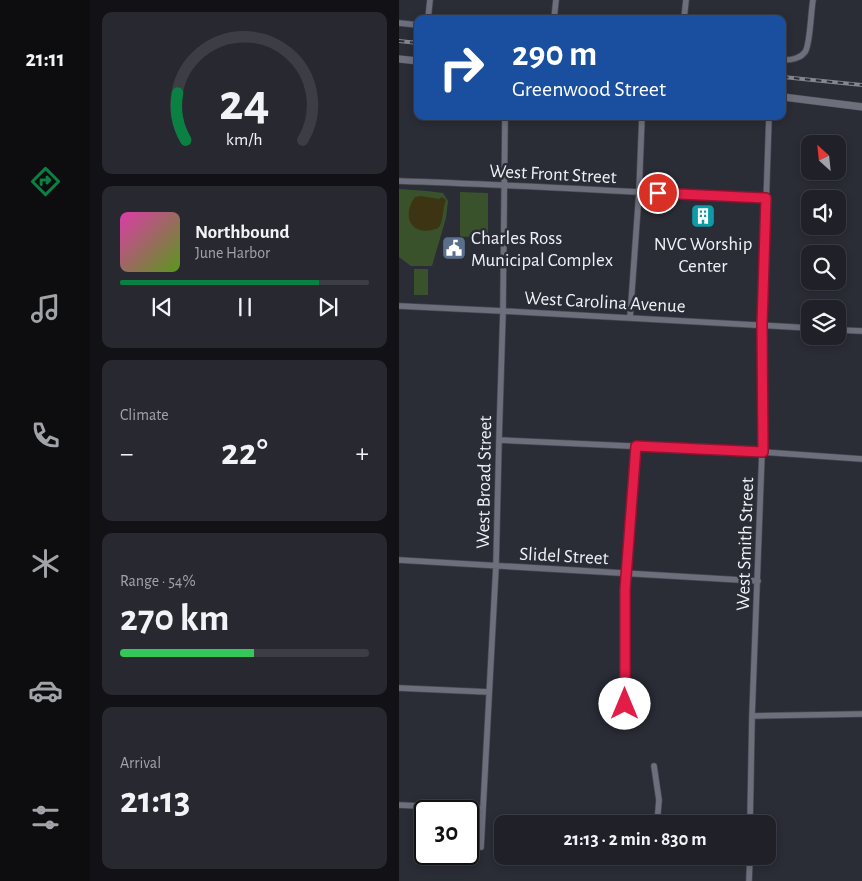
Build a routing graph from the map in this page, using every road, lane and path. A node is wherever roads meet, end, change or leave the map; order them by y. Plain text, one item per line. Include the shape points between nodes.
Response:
1 (430, 0) edge
2 (556, 0) edge
3 (686, 0) edge
4 (813, 0) edge
5 (428, 15) edge
6 (554, 15) edge
7 (684, 15) edge
8 (399, 23) edge
9 (414, 25) edge
10 (399, 59) edge
11 (414, 60) edge
12 (786, 60) edge
13 (786, 97) edge
14 (862, 107) edge
15 (505, 120) edge
16 (642, 120) edge
17 (769, 120) edge
18 (399, 181) edge
19 (505, 184) junction
20 (639, 192) junction
21 (766, 198) junction
22 (399, 306) edge
23 (503, 311) junction
24 (630, 318) junction
25 (762, 325) junction
26 (801, 327) edge
27 (846, 330) edge
28 (862, 331) edge
29 (499, 440) junction
30 (636, 446) junction
31 (763, 452) junction
32 (862, 459) edge
33 (399, 560) edge
34 (496, 566) junction
35 (626, 574) junction
36 (758, 580) junction
37 (399, 688) edge
38 (489, 692) junction
39 (625, 704) dead end
40 (862, 714) edge
41 (752, 716) junction
42 (654, 766) dead end
43 (399, 804) edge
44 (483, 809) junction
45 (658, 815) edge
46 (750, 815) edge
47 (481, 847) dead end
48 (750, 865) edge
49 (749, 881) edge

1 - 5 street
2 - 6 street
3 - 7 street
4 - 12 street via 807,51 800,57
8 - 9 street
10 - 11 street
13 - 14 street
15 - 19 street, West Broad Street
16 - 20 street
17 - 21 street, West Smith Street
18 - 19 street, West Front Street
19 - 20 street, West Front Street
19 - 23 street, West Broad Street
20 - 21 street, West Front Street
20 - 24 street
21 - 25 street, West Smith Street
22 - 23 street, West Carolina Avenue
23 - 24 street, West Carolina Avenue
23 - 29 street, West Broad Street
24 - 25 street, West Carolina Avenue
25 - 26 street, West Carolina Avenue
25 - 31 street, West Smith Street
27 - 28 street
29 - 30 street
29 - 34 street, West Broad Street
30 - 31 street
30 - 35 street
31 - 32 street
31 - 36 street, West Smith Street
33 - 34 street, Slidel Street
34 - 35 street, Slidel Street
34 - 38 street, West Broad Street
35 - 36 street, Slidel Street
35 - 39 street
36 - 41 street, West Smith Street
37 - 38 street
38 - 44 street, West Broad Street
40 - 41 street
41 - 46 street, West Smith Street
42 - 45 street
43 - 44 street
44 - 47 street, West Broad Street
48 - 49 street

